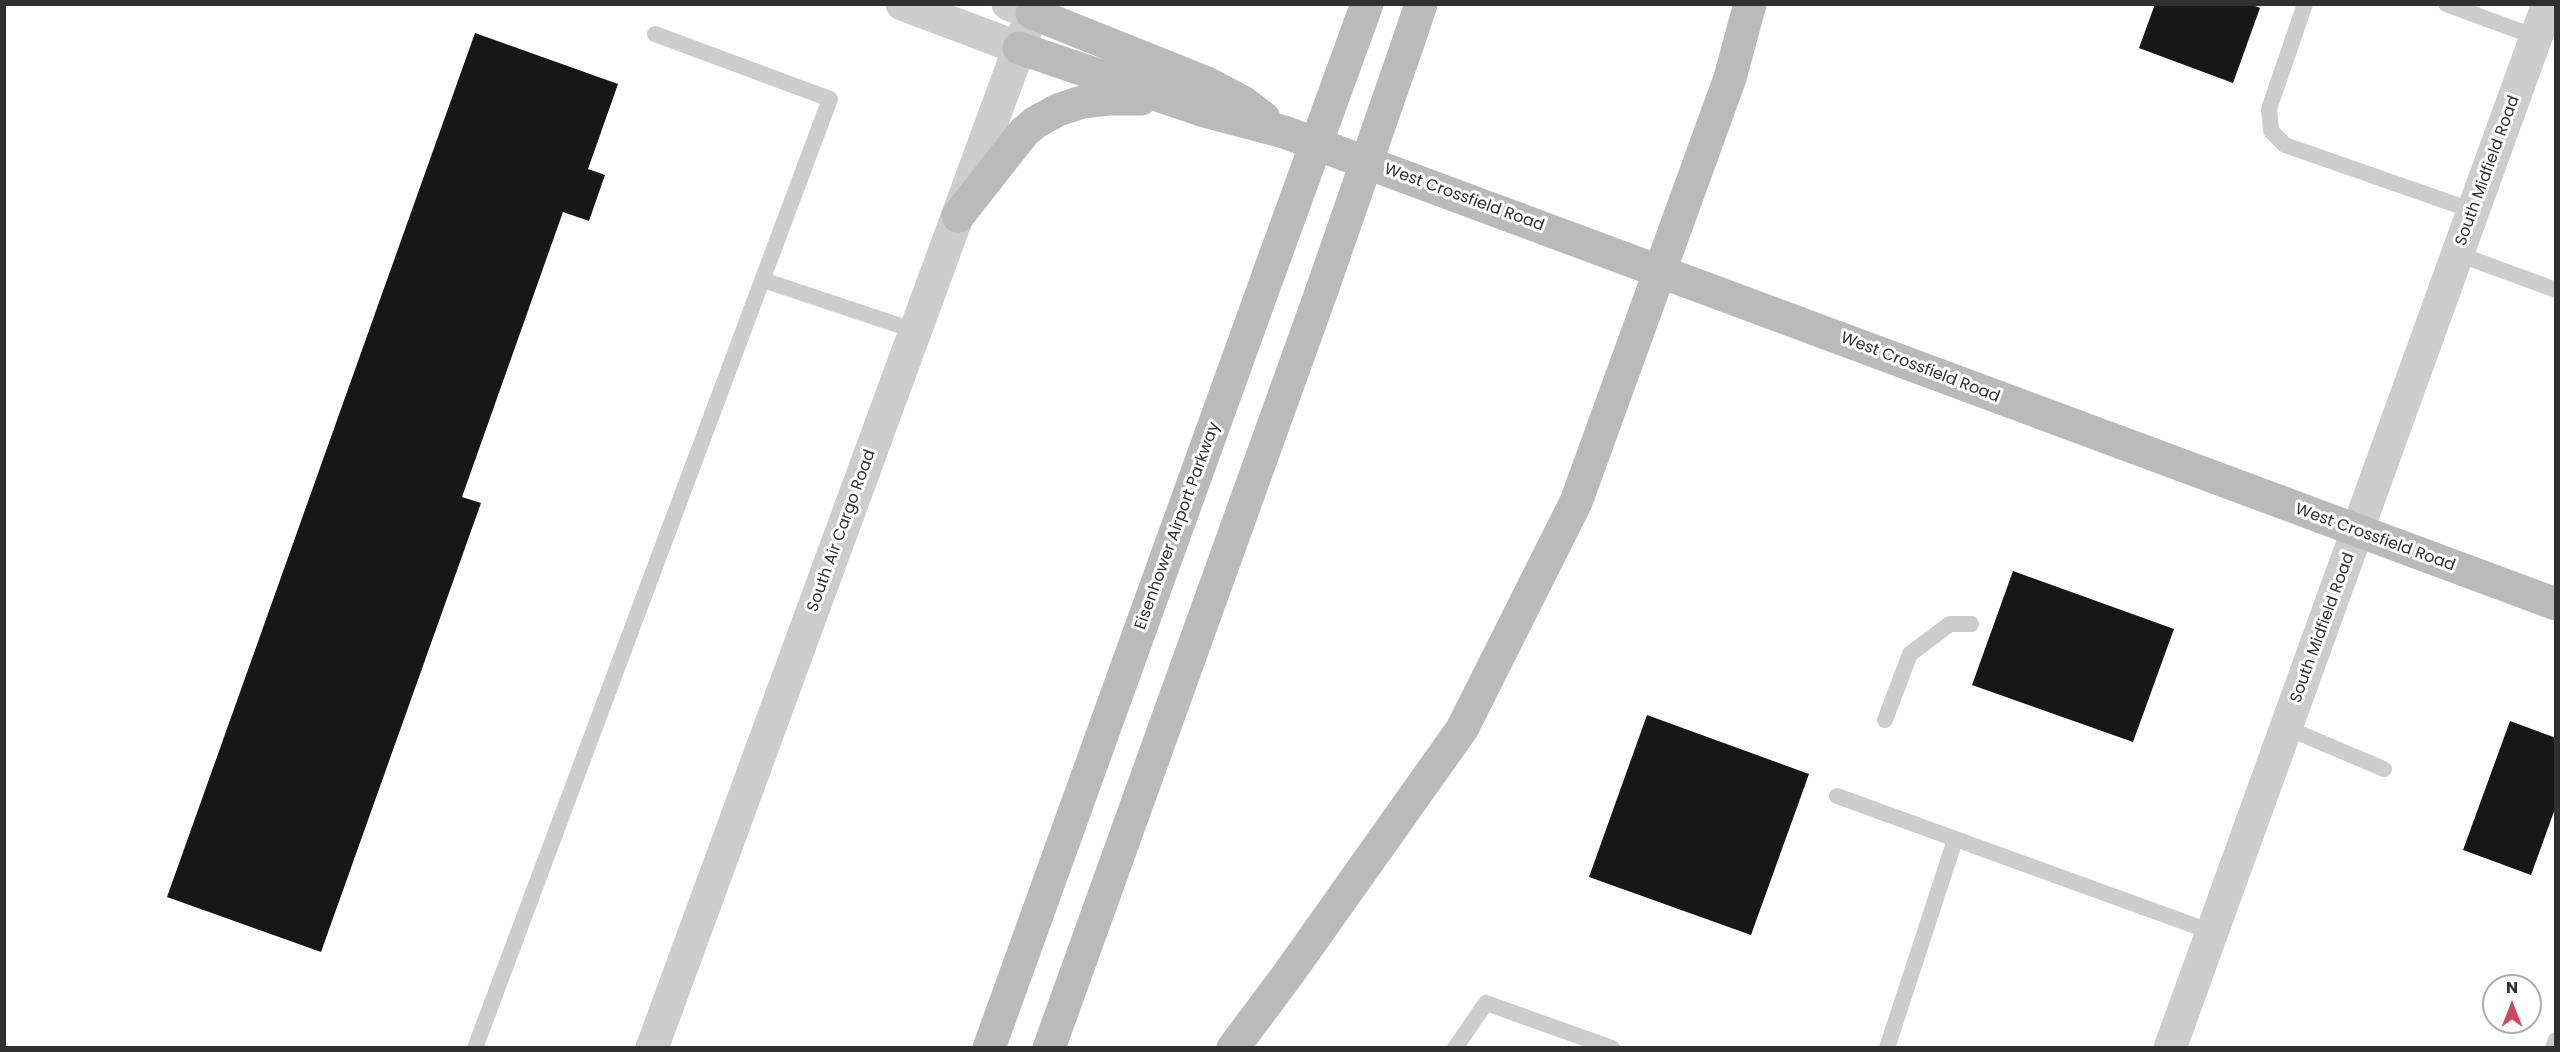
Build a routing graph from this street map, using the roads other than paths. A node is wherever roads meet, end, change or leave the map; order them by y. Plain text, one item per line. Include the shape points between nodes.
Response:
1 (902, 4) edge
2 (1421, 4) edge
3 (1750, 4) edge
4 (2305, 4) edge
5 (2446, 4) edge
6 (2548, 4) edge
7 (1025, 7) edge
8 (1363, 15) edge
9 (655, 34) dead end
10 (2536, 36) junction
11 (1019, 48) junction
12 (1180, 104) junction
13 (1284, 132) junction
14 (2474, 212) junction
15 (958, 216) junction
16 (2458, 254) junction
17 (1660, 270) junction
18 (763, 280) junction
19 (2556, 290) edge
20 (916, 331) junction
21 (2358, 532) junction
22 (2556, 604) edge
23 (1971, 624) dead end
24 (1885, 720) dead end
25 (2287, 728) junction
26 (2384, 769) dead end
27 (1837, 796) dead end
28 (1955, 840) junction
29 (2212, 932) junction
30 (2556, 1040) edge
31 (475, 1047) edge
32 (652, 1047) edge
33 (989, 1047) edge
34 (1049, 1047) edge
35 (1233, 1047) edge
36 (1455, 1047) edge
37 (1612, 1047) edge
38 (1887, 1047) edge
39 (2170, 1047) edge
40 (2553, 1047) edge

1 - 11 street, West Crossfield Road
2 - 34 main road, bridge
3 - 17 main road via 1730,78
4 - 14 lane via 2269,109 2271,130 2285,145
5 - 10 lane
6 - 10 street, South Midfield Road
7 - 11 street, South Air Cargo Road
7 - 13 main road, West Crossfield Road via 1207,83 1243,102
8 - 33 main road, Eisenhower Airport Parkway, bridge
9 - 18 lane via 830,99
10 - 14 street, South Midfield Road
11 - 12 main road, West Crossfield Road
11 - 15 street, South Air Cargo Road
12 - 13 main road, West Crossfield Road
12 - 15 main road via 1108,99 1058,110 1024,132
13 - 17 main road, West Crossfield Road
14 - 16 street, South Midfield Road
15 - 20 street, South Air Cargo Road
16 - 19 lane
16 - 21 street, South Midfield Road
17 - 21 main road, West Crossfield Road
17 - 35 main road via 1576,502 1462,729
18 - 20 lane
18 - 31 lane
20 - 32 street, South Air Cargo Road
21 - 22 main road, West Crossfield Road
21 - 25 street, South Midfield Road
23 - 24 lane via 1950,624 1910,654
25 - 26 lane
25 - 29 street, South Midfield Road
27 - 28 lane
28 - 29 lane
28 - 38 lane
29 - 39 street, South Midfield Road
30 - 40 lane
36 - 37 lane via 1486,1003

